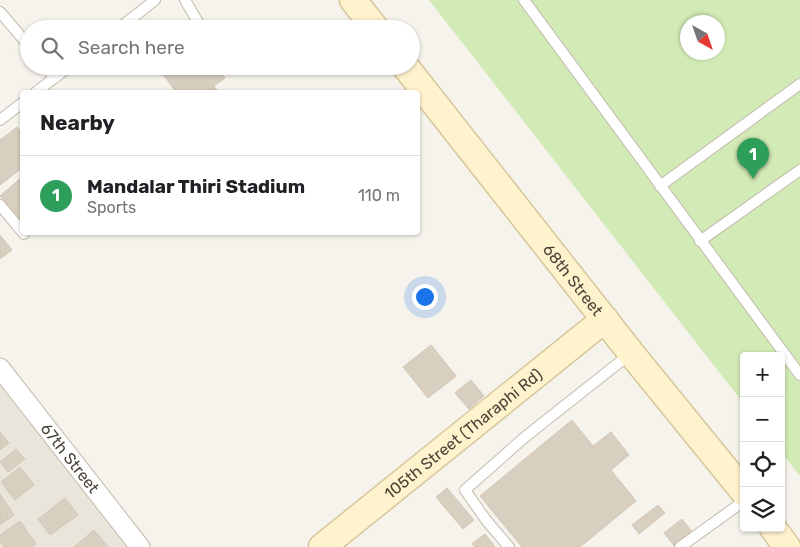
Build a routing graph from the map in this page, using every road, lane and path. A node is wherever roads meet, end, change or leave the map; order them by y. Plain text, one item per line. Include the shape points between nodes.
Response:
1 (154, 0) edge
2 (185, 0) edge
3 (353, 0) edge
4 (524, 0) edge
5 (0, 12) edge
6 (129, 20) edge
7 (197, 20) edge
8 (369, 20) edge
9 (20, 35) edge
10 (53, 75) edge
11 (59, 75) edge
12 (412, 75) edge
13 (55, 78) junction
14 (800, 84) edge
15 (39, 90) edge
16 (20, 105) edge
17 (0, 120) edge
18 (800, 170) edge
19 (660, 186) junction
20 (0, 204) edge
21 (20, 229) edge
22 (700, 241) junction
23 (604, 319) junction
24 (631, 353) junction
25 (0, 368) edge
26 (800, 375) edge
27 (740, 487) edge
28 (740, 504) edge
29 (776, 532) edge
30 (140, 547) edge
31 (322, 547) edge
32 (509, 547) edge
33 (680, 547) edge
34 (787, 547) edge

1 - 6 lane
2 - 7 lane
3 - 8 main road
4 - 19 lane
5 - 9 lane
10 - 13 lane
11 - 13 lane
12 - 23 main road, 68th Street
13 - 15 lane
14 - 19 lane
16 - 17 lane
18 - 22 lane
19 - 22 lane
20 - 21 lane
22 - 26 lane
23 - 24 main road, 68th Street
23 - 31 main road, 105th Street (Tharaphi Rd)
24 - 27 main road, 68th Street
24 - 32 lane via 525,437 465,490
25 - 30 street, 67th Street
28 - 33 lane
29 - 34 main road

